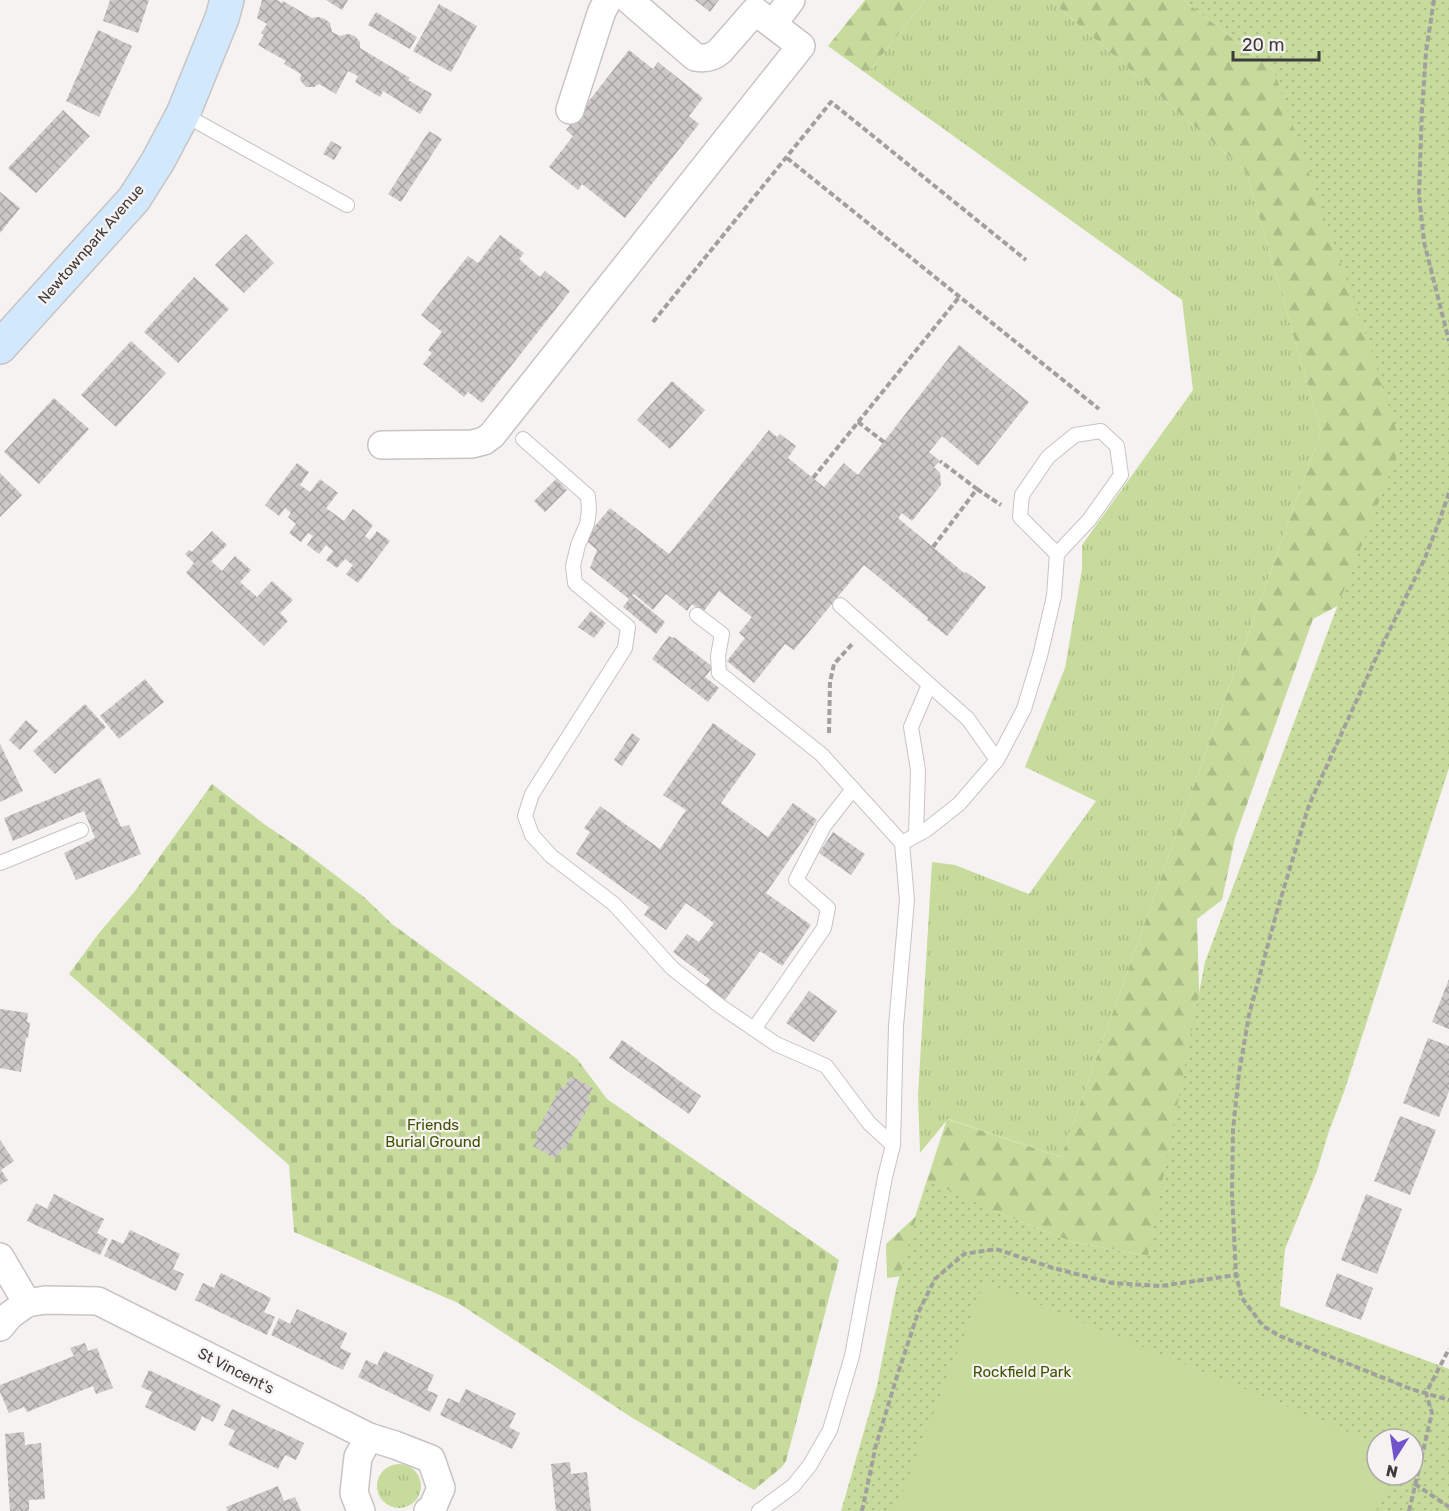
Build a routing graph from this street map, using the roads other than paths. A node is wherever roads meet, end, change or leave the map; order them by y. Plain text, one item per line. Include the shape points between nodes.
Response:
1 (227, 0) edge
2 (608, 0) edge
3 (629, 0) edge
4 (792, 0) edge
5 (773, 24) junction
6 (570, 110) dead end
7 (183, 114) junction
8 (347, 205) dead end
9 (0, 347) edge
10 (523, 439) dead end
11 (382, 445) dead end
12 (1057, 555) junction
13 (840, 605) dead end
14 (697, 615) dead end
15 (929, 685) junction
16 (997, 760) junction
17 (853, 789) junction
18 (81, 830) dead end
19 (916, 835) junction
20 (902, 843) junction
21 (0, 863) edge
22 (754, 1029) junction
23 (893, 1145) junction
24 (0, 1257) edge
25 (27, 1303) junction
26 (0, 1327) edge
27 (369, 1437) junction
28 (361, 1511) edge
29 (428, 1511) edge
30 (759, 1511) edge

1 - 7 main road, Newtownpark Avenue
2 - 6 street
3 - 5 street via 695,57 715,56 755,11
4 - 5 street
5 - 11 street via 801,46 492,435 472,444
7 - 8 lane
7 - 9 main road, Newtownpark Avenue via 134,199
10 - 22 lane via 588,496 587,524 573,566 575,583 628,627 625,648 532,794 525,816 532,835 551,856 614,904 672,968
12 - 12 lane via 1020,517 1022,495 1048,457 1075,435 1101,431 1117,446 1121,475 1089,520
12 - 16 lane via 1054,596 1040,656 1024,709
13 - 15 lane
14 - 17 lane via 722,634 719,673 821,754
15 - 16 lane via 968,719
15 - 19 lane via 911,727 918,770
16 - 19 lane via 959,804
17 - 20 lane
17 - 22 lane via 824,826 796,880 828,908 824,928
18 - 21 lane
19 - 20 lane
20 - 23 lane via 907,900 896,1026
22 - 23 lane via 776,1044 826,1066 869,1123
23 - 30 lane via 852,1356 830,1430 793,1486
24 - 25 street
25 - 26 street
25 - 27 street, St Vincent's via 98,1301
27 - 28 street via 358,1457 354,1493
27 - 29 street, St Vincent's via 431,1459 441,1488

